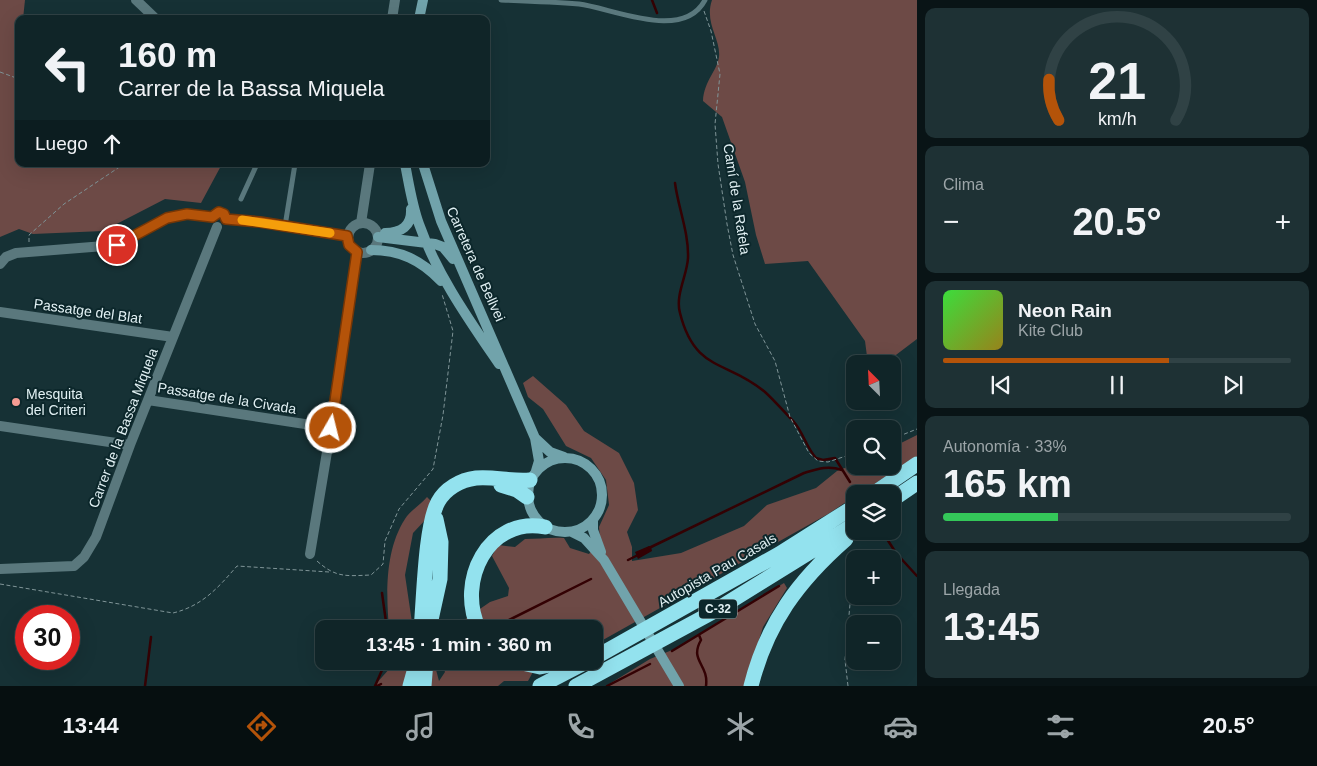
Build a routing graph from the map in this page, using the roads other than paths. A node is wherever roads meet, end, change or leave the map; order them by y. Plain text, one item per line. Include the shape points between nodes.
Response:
1 (136, 0) edge
2 (395, 0) edge
3 (423, 0) edge
4 (501, 0) edge
5 (703, 3) edge
6 (152, 15) edge
7 (393, 15) edge
8 (421, 15) edge
9 (256, 167) edge
10 (295, 167) edge
11 (370, 167) edge
12 (406, 167) edge
13 (424, 167) edge
14 (409, 188) junction
15 (241, 199) dead end
16 (212, 217) junction
17 (226, 219) junction
18 (361, 223) junction
19 (285, 226) junction
20 (218, 227) junction
21 (377, 234) junction
22 (347, 236) junction
23 (426, 243) junction
24 (371, 250) junction
25 (357, 252) junction
26 (0, 264) edge
27 (450, 291) junction
28 (476, 301) junction
29 (0, 312) edge
30 (173, 337) junction
31 (507, 374) junction
32 (148, 400) junction
33 (0, 426) edge
34 (331, 428) junction
35 (535, 438) junction
36 (130, 446) junction
37 (565, 457) junction
38 (917, 464) edge
39 (533, 475) junction
40 (917, 483) edge
41 (886, 485) edge
42 (901, 494) edge
43 (527, 497) junction
44 (846, 512) edge
45 (593, 520) junction
46 (545, 527) junction
47 (846, 530) edge
48 (572, 532) junction
49 (846, 540) edge
50 (310, 554) road end
51 (604, 560) junction
52 (0, 569) edge
53 (422, 620) edge
54 (431, 620) edge
55 (475, 620) edge
56 (603, 651) edge
57 (414, 670) edge
58 (425, 670) edge
59 (571, 670) edge
60 (410, 686) edge
61 (424, 686) edge
62 (540, 686) edge
63 (576, 686) edge
64 (679, 686) edge
65 (751, 686) edge

1 - 6 street
2 - 7 street
3 - 8 main road
4 - 5 lane via 581,4 666,22 688,15
9 - 15 lane
10 - 19 lane
11 - 18 street
12 - 14 main road, Carretera de Bellvei
13 - 28 main road, Carretera de Bellvei via 441,221
14 - 21 main road via 412,217 407,226 398,233
14 - 23 main road, Carretera de Bellvei
16 - 17 street via 219,212
16 - 20 street via 212,224
16 - 26 street via 187,214 167,218 117,245 16,253
17 - 19 street
17 - 20 street via 224,225
18 - 21 street via 368,224
18 - 22 street
19 - 22 street
20 - 30 street, Carrer de la Bassa Miquela
21 - 23 main road
21 - 24 street via 377,242
22 - 25 street via 349,245
23 - 27 main road, Carretera de Bellvei
23 - 28 main road via 443,247 452,257 466,288
24 - 25 street
24 - 27 main road via 388,250 420,262
25 - 34 street
27 - 31 main road, Carretera de Bellvei
28 - 31 main road, Carretera de Bellvei
29 - 30 street, Passatge del Blat
30 - 32 street, Carrer de la Bassa Miquela
31 - 35 main road, Carretera de Bellvei
32 - 34 street, Passatge de la Civada
32 - 36 street, Carrer de la Bassa Miquela
33 - 36 street
34 - 50 street
35 - 37 main road, Carretera de Bellvei via 550,452
35 - 39 main road, Carretera de Bellvei via 539,461
36 - 52 street, Carrer de la Bassa Miquela via 96,537 84,557 74,566
37 - 39 main road via 549,460
37 - 45 main road via 580,460 593,469 602,487 602,504
38 - 41 highway
39 - 43 main road
39 - 53 highway via 512,482 475,478 454,486 438,502 430,530
40 - 42 highway
43 - 46 main road via 529,509
43 - 54 highway via 509,487 477,482 454,491 441,505 436,518 441,542 440,579
44 - 56 highway, Autopista Pau Casals / C-32 via 779,554
45 - 48 main road
45 - 51 main road via 593,530
46 - 48 main road via 556,532
46 - 55 highway via 523,526 511,531 492,544 482,556 470,591
47 - 63 highway, C-32 via 713,612
48 - 51 main road via 584,538
49 - 65 highway via 811,572 778,616
51 - 64 main road
57 - 60 highway
58 - 61 highway
59 - 62 highway

